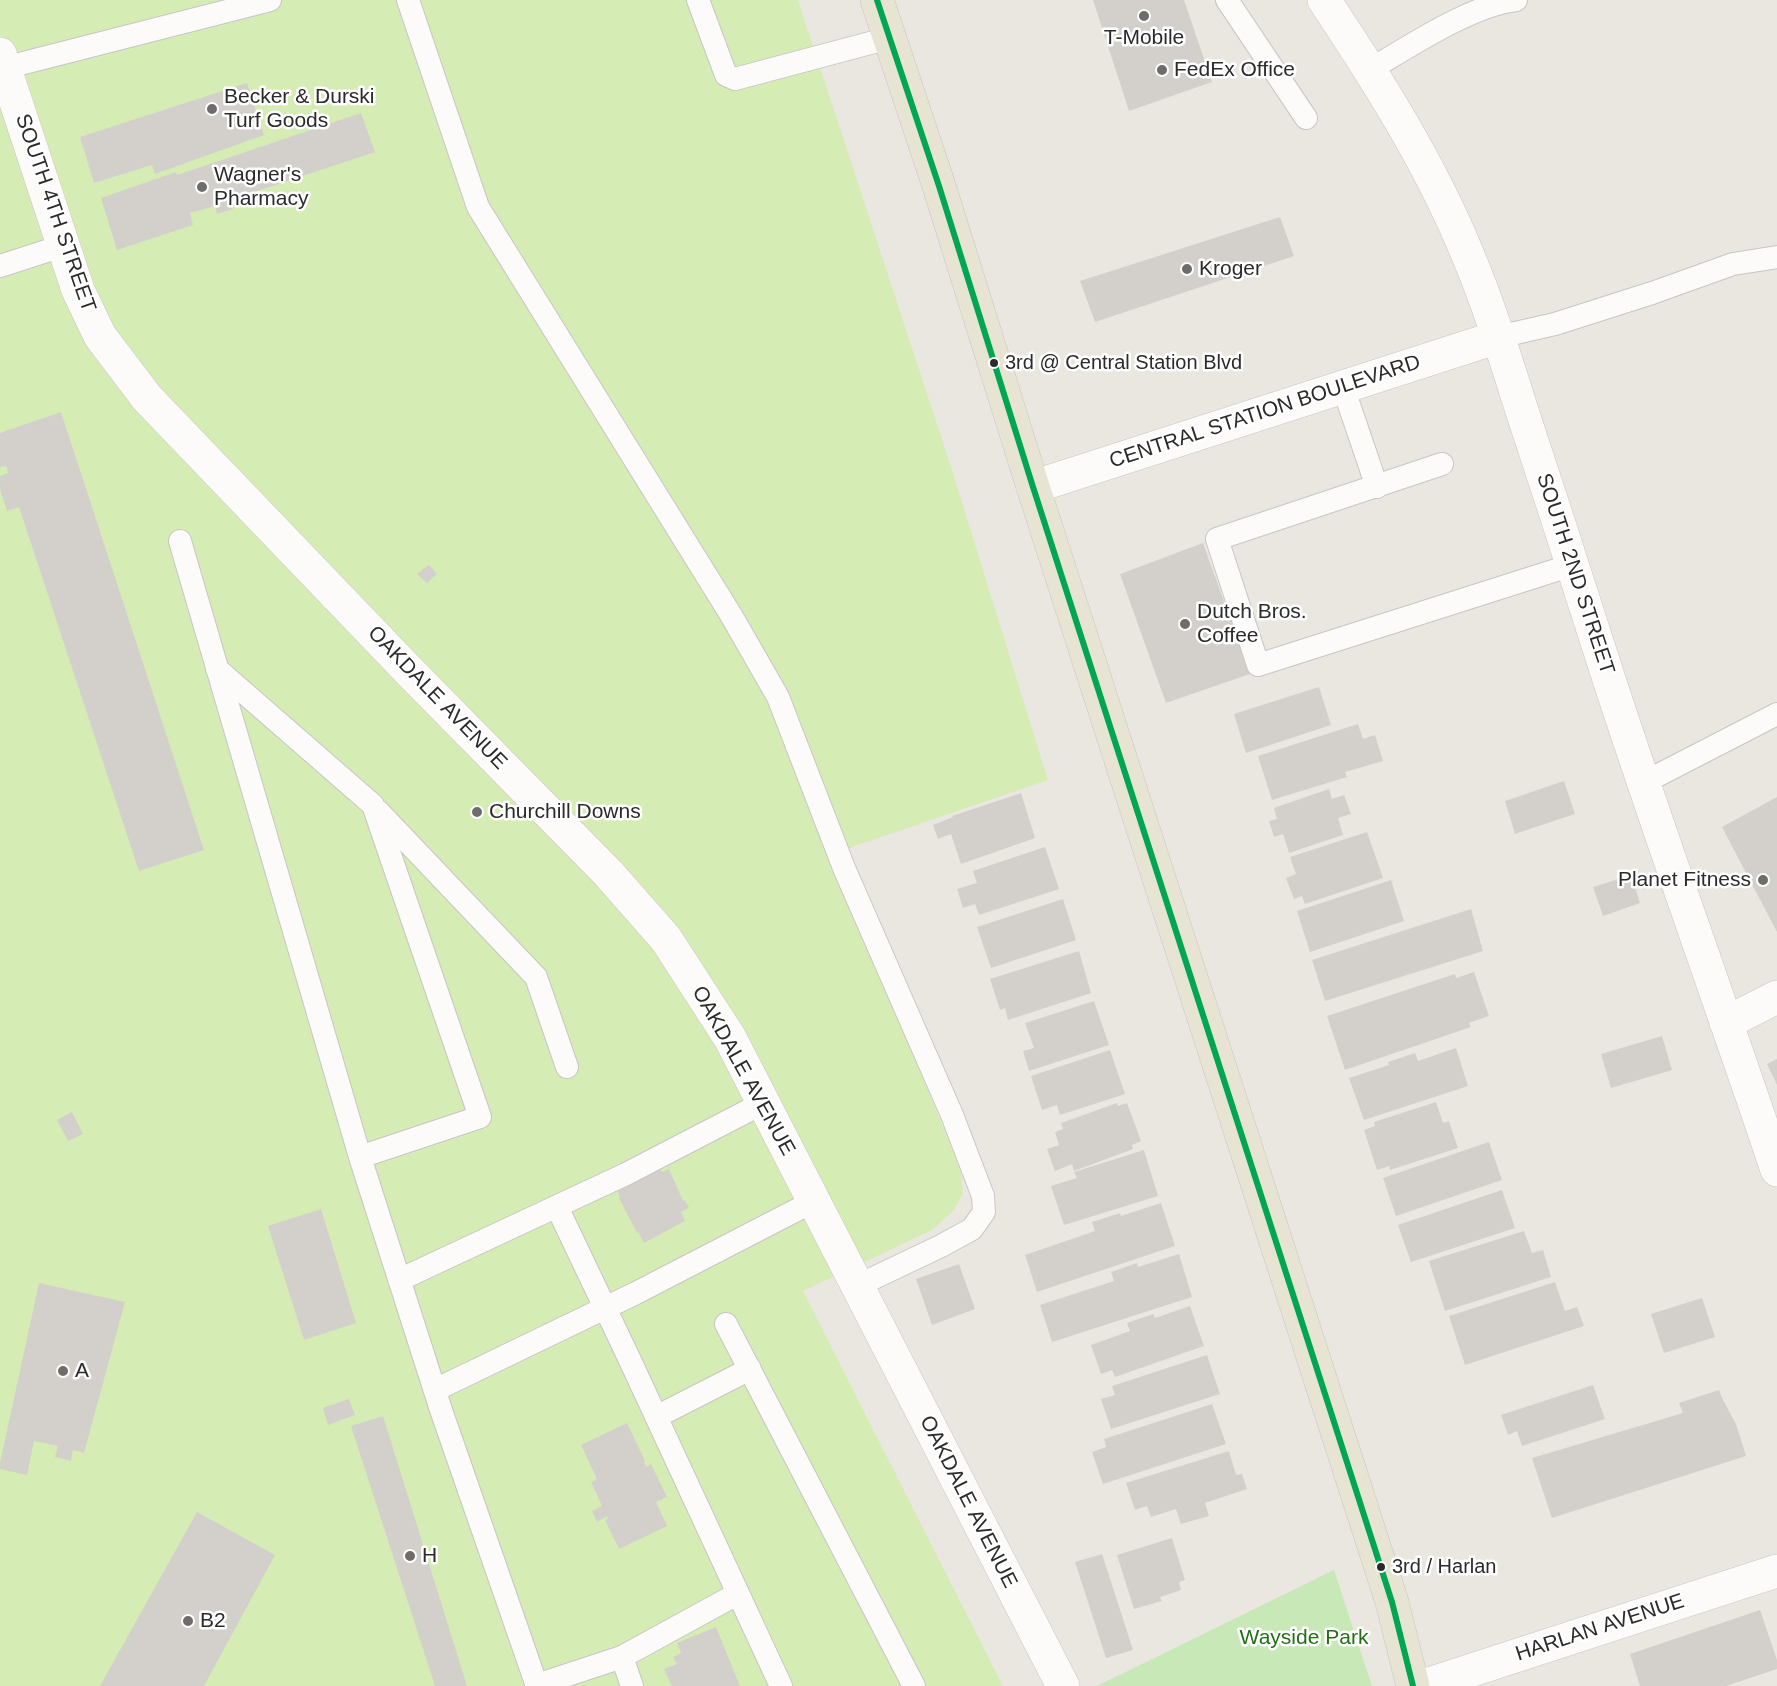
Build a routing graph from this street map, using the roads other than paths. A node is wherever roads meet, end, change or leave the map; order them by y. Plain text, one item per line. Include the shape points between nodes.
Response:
1 (270, 0) edge
2 (408, 0) edge
3 (698, 0) edge
4 (877, 0) edge
5 (1227, 0) edge
6 (1324, 0) edge
7 (1516, 0) edge
8 (889, 38) junction
9 (2, 61) edge
10 (1371, 69) junction
11 (1306, 118) dead end
12 (62, 246) junction
13 (1777, 256) edge
14 (0, 266) edge
15 (100, 336) joint
16 (1498, 337) junction
17 (1343, 387) junction
18 (1442, 464) dead end
19 (1033, 487) junction
20 (1377, 487) junction
21 (180, 541) dead end
22 (1572, 565) junction
23 (217, 669) junction
24 (1777, 714) edge
25 (1643, 783) junction
26 (373, 805) junction
27 (1777, 997) edge
28 (1726, 1023) junction
29 (567, 1067) dead end
30 (764, 1103) junction
31 (360, 1157) junction
32 (1777, 1170) edge
33 (814, 1201) junction
34 (557, 1207) junction
35 (399, 1280) junction
36 (857, 1286) junction
37 (605, 1308) junction
38 (726, 1324) dead end
39 (750, 1369) junction
40 (435, 1390) junction
41 (656, 1417) junction
42 (1777, 1571) edge
43 (737, 1594) junction
44 (622, 1657) junction
45 (537, 1686) edge
46 (632, 1686) edge
47 (781, 1686) edge
48 (914, 1686) edge
49 (1063, 1686) edge
50 (1413, 1686) edge
51 (1423, 1686) edge

1 - 9 lane
2 - 36 lane via 478,207 778,697 844,868 952,1115 983,1196 984,1212 972,1230
3 - 8 lane via 726,75 735,79
4 - 8 main road
5 - 11 lane
6 - 10 street, SOUTH 2ND STREET
7 - 10 lane via 1458,20
8 - 19 main road
9 - 12 street, SOUTH 4TH STREET
10 - 16 street, SOUTH 2ND STREET via 1403,122 1458,232
12 - 14 lane
12 - 15 street, SOUTH 4TH STREET
13 - 16 lane via 1733,264 1566,320
15 - 30 street, OAKDALE AVENUE via 147,398 608,873 666,939 730,1038
16 - 17 street, CENTRAL STATION BOULEVARD
16 - 22 street, SOUTH 2ND STREET
17 - 19 street, CENTRAL STATION BOULEVARD
17 - 20 lane
18 - 20 lane
19 - 50 main road via 1392,1602
20 - 22 lane via 1217,539 1258,665
21 - 23 lane
22 - 25 street, SOUTH 2ND STREET
23 - 26 lane
23 - 31 lane
24 - 25 lane
25 - 28 street, SOUTH 2ND STREET
26 - 29 lane via 536,977
26 - 31 lane via 480,1117
27 - 28 street
28 - 32 street, SOUTH 2ND STREET
30 - 33 street, OAKDALE AVENUE
30 - 34 lane
31 - 35 lane
33 - 36 street, OAKDALE AVENUE
33 - 37 lane
34 - 35 lane
34 - 37 lane
35 - 40 lane
36 - 49 street, OAKDALE AVENUE
37 - 40 lane
37 - 41 lane
38 - 39 lane
39 - 41 lane
39 - 48 lane
40 - 45 lane
41 - 43 lane
42 - 51 street, HARLAN AVENUE
43 - 44 lane
43 - 47 lane
44 - 45 lane
44 - 46 lane

